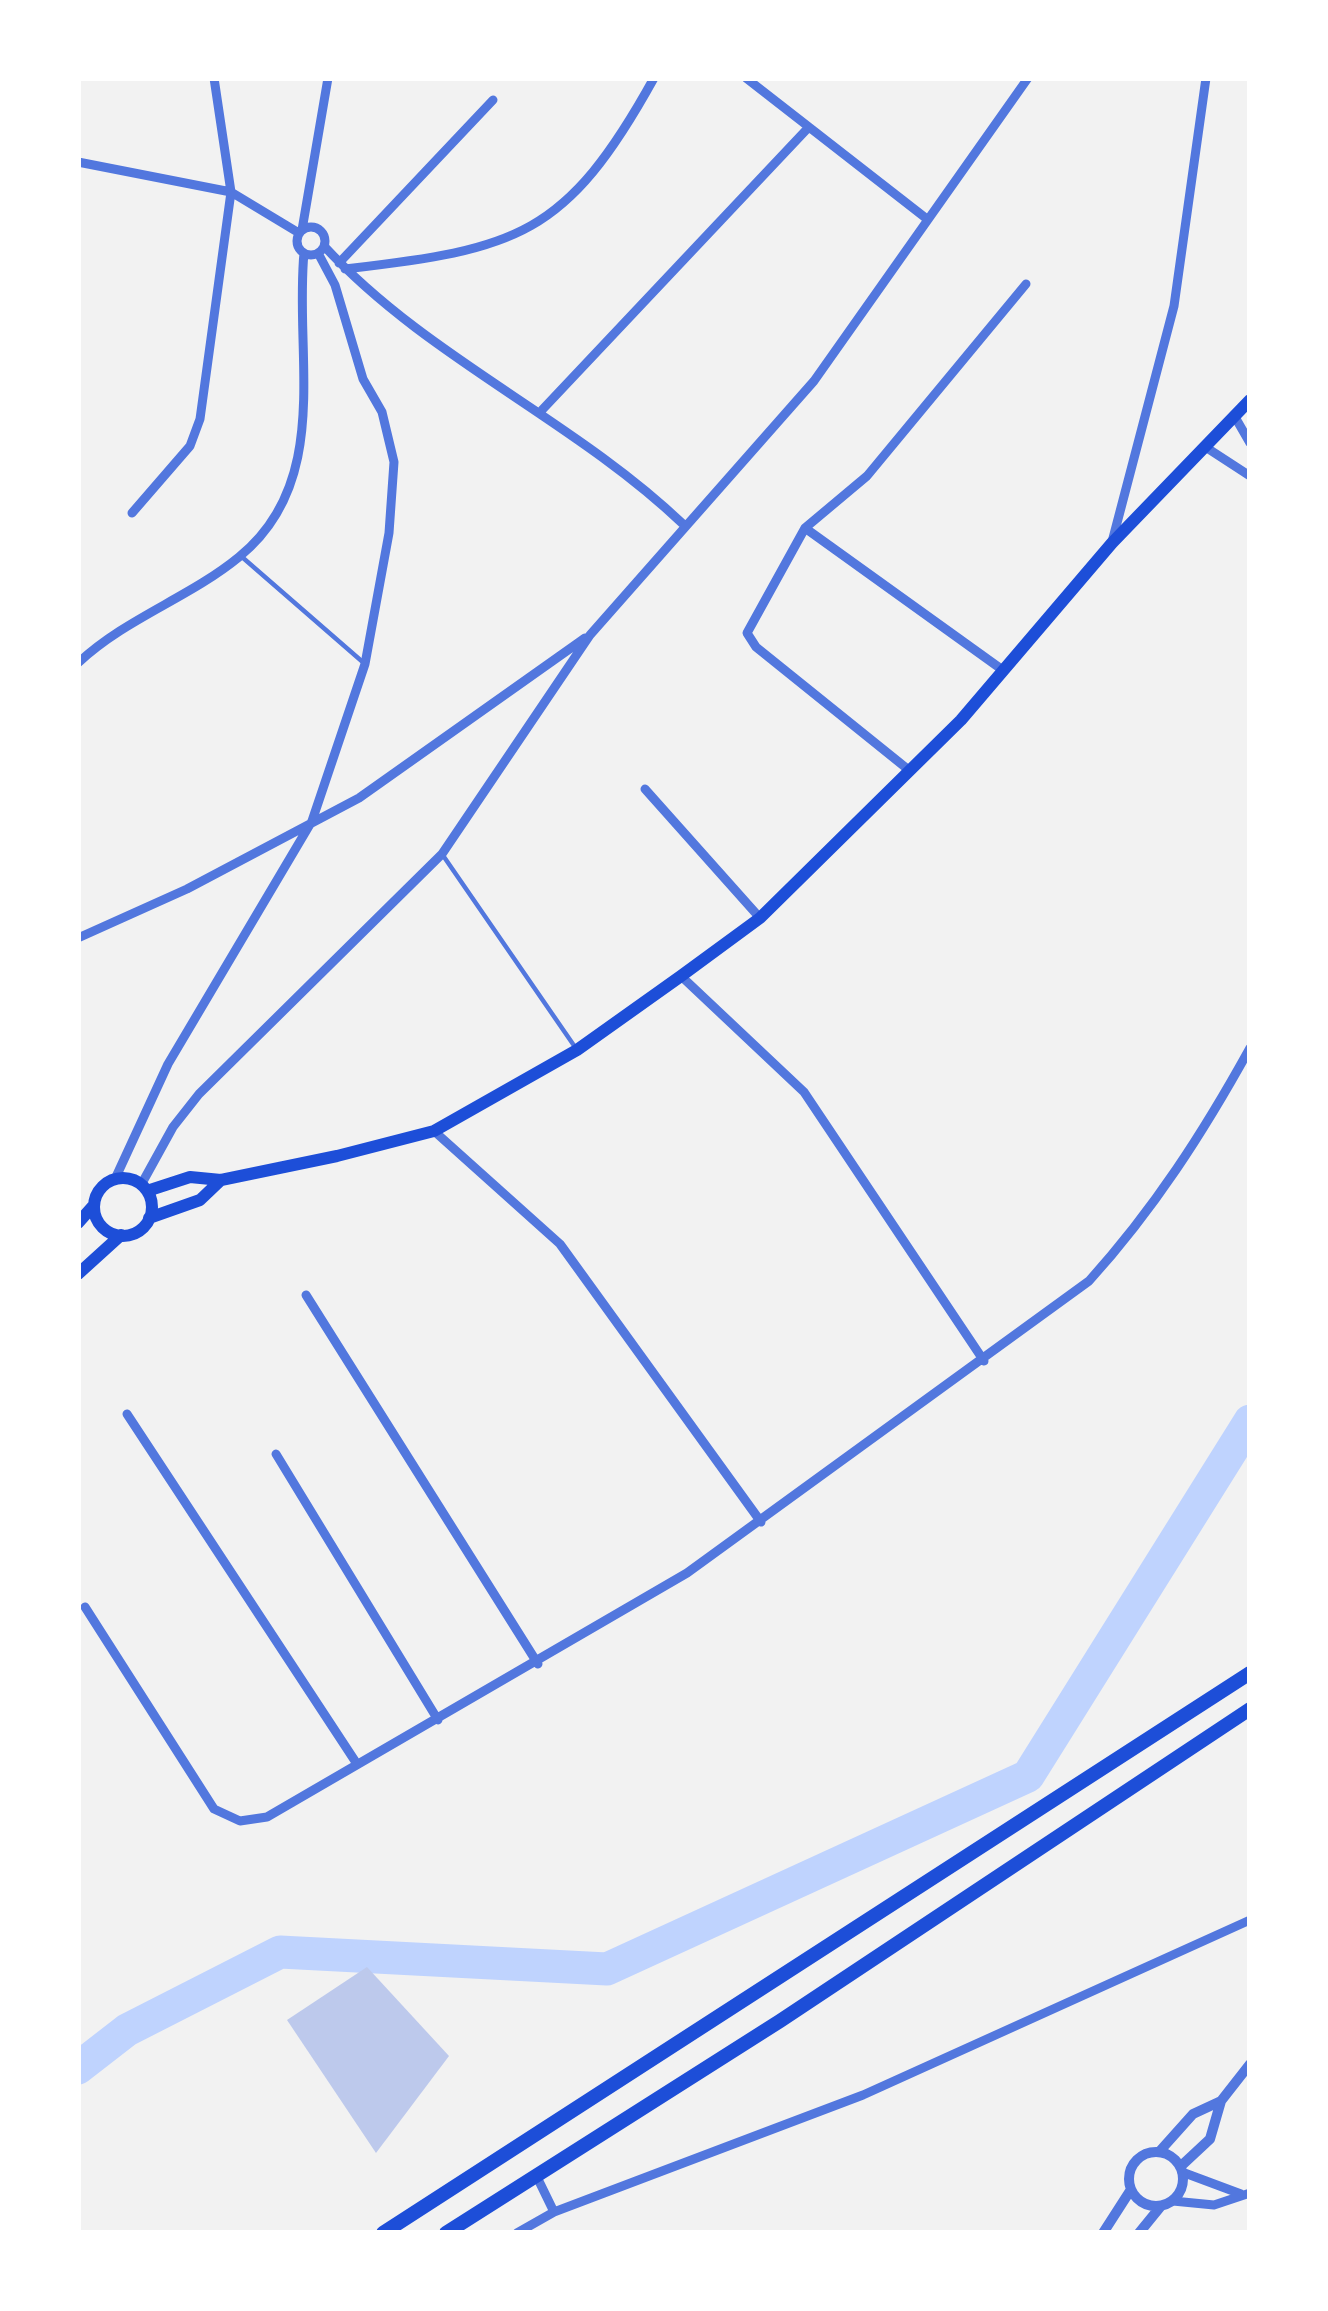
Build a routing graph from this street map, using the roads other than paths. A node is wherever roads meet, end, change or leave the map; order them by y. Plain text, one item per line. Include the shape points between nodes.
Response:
1 (214, 78) edge
2 (328, 78) edge
3 (653, 78) edge
4 (746, 78) edge
5 (1028, 78) edge
6 (1207, 78) edge
7 (494, 100) dead end
8 (808, 128) junction
9 (78, 161) edge
10 (231, 193) junction
11 (927, 219) junction
12 (300, 231) junction
13 (321, 250) junction
14 (304, 253) junction
15 (342, 266) junction
16 (1026, 284) dead end
17 (1250, 400) edge
18 (542, 410) junction
19 (1234, 417) junction
20 (1250, 443) edge
21 (1207, 448) junction
22 (1250, 476) edge
23 (132, 512) dead end
24 (683, 524) junction
25 (806, 528) junction
26 (1112, 543) junction
27 (241, 556) junction
28 (590, 635) junction
29 (78, 663) edge
30 (365, 664) junction
31 (1004, 670) junction
32 (910, 770) junction
33 (645, 789) dead end
34 (312, 821) junction
35 (442, 854) junction
36 (760, 918) junction
37 (78, 938) edge
38 (681, 976) junction
39 (1250, 1048) edge
40 (577, 1050) junction
41 (434, 1131) junction
42 (115, 1179) junction
43 (221, 1180) junction
44 (144, 1188) junction
45 (94, 1205) junction
46 (149, 1218) junction
47 (78, 1223) edge
48 (121, 1235) junction
49 (78, 1274) edge
50 (306, 1294) dead end
51 (984, 1361) junction
52 (128, 1414) dead end
53 (277, 1454) dead end
54 (760, 1522) junction
55 (86, 1607) dead end
56 (538, 1664) junction
57 (1250, 1673) edge
58 (1250, 1709) edge
59 (438, 1720) junction
60 (357, 1764) junction
61 (1250, 1920) edge
62 (1250, 2065) edge
63 (1221, 2102) junction
64 (1159, 2152) junction
65 (1181, 2169) junction
66 (536, 2175) junction
67 (1130, 2191) junction
68 (1246, 2194) edge
69 (1173, 2200) junction
70 (1161, 2206) junction
71 (554, 2212) junction
72 (383, 2233) edge
73 (446, 2233) edge
74 (518, 2233) edge
75 (1102, 2233) edge
76 (1139, 2233) edge

1 - 10 street
2 - 12 street
3 - 15 street via 626,128 571,197 531,230 486,249
4 - 8 street
5 - 11 street
6 - 26 street via 1174,306
7 - 15 street
8 - 11 street
8 - 18 street
9 - 10 street
10 - 12 street
10 - 23 street via 200,419 190,446
11 - 24 street via 814,381
12 - 13 street via 319,230
12 - 14 street
13 - 14 street
13 - 15 street
13 - 30 street via 394,462
14 - 27 street via 301,453 271,521
15 - 18 street via 385,306
16 - 25 street via 867,476
17 - 19 main road
18 - 24 street
19 - 20 street
19 - 21 main road
21 - 22 street
21 - 26 main road
24 - 28 street
25 - 31 street
25 - 32 street via 748,638
26 - 31 main road
27 - 29 street via 105,638
27 - 30 lane
28 - 34 street via 359,798
28 - 35 street
30 - 34 street
31 - 32 main road
32 - 36 main road
33 - 36 street
34 - 37 street
34 - 42 street via 168,1064
35 - 40 lane
35 - 44 street via 199,1094 172,1127
36 - 38 main road
38 - 40 main road
38 - 51 street via 804,1093
39 - 51 street via 1139,1226 1088,1281
40 - 41 main road
41 - 43 main road
41 - 54 street via 560,1244
42 - 44 main road
42 - 45 main road
43 - 44 main road
43 - 46 main road via 200,1200
44 - 46 main road
45 - 47 main road
45 - 48 main road via 99,1222
46 - 48 main road
48 - 49 main road
50 - 56 street
51 - 54 street
52 - 60 street
53 - 59 street
54 - 56 street
55 - 60 street via 214,1809 252,1822
56 - 59 street
57 - 72 main road
58 - 66 main road
59 - 60 street
61 - 71 street via 863,2095
62 - 63 street
63 - 64 street via 1193,2114
63 - 65 street via 1210,2139
64 - 65 street
64 - 67 street via 1130,2168
65 - 68 street
65 - 69 street
66 - 71 street
66 - 73 main road
67 - 70 street
67 - 75 street
68 - 69 street via 1214,2205
69 - 70 street
70 - 76 street
71 - 74 street

